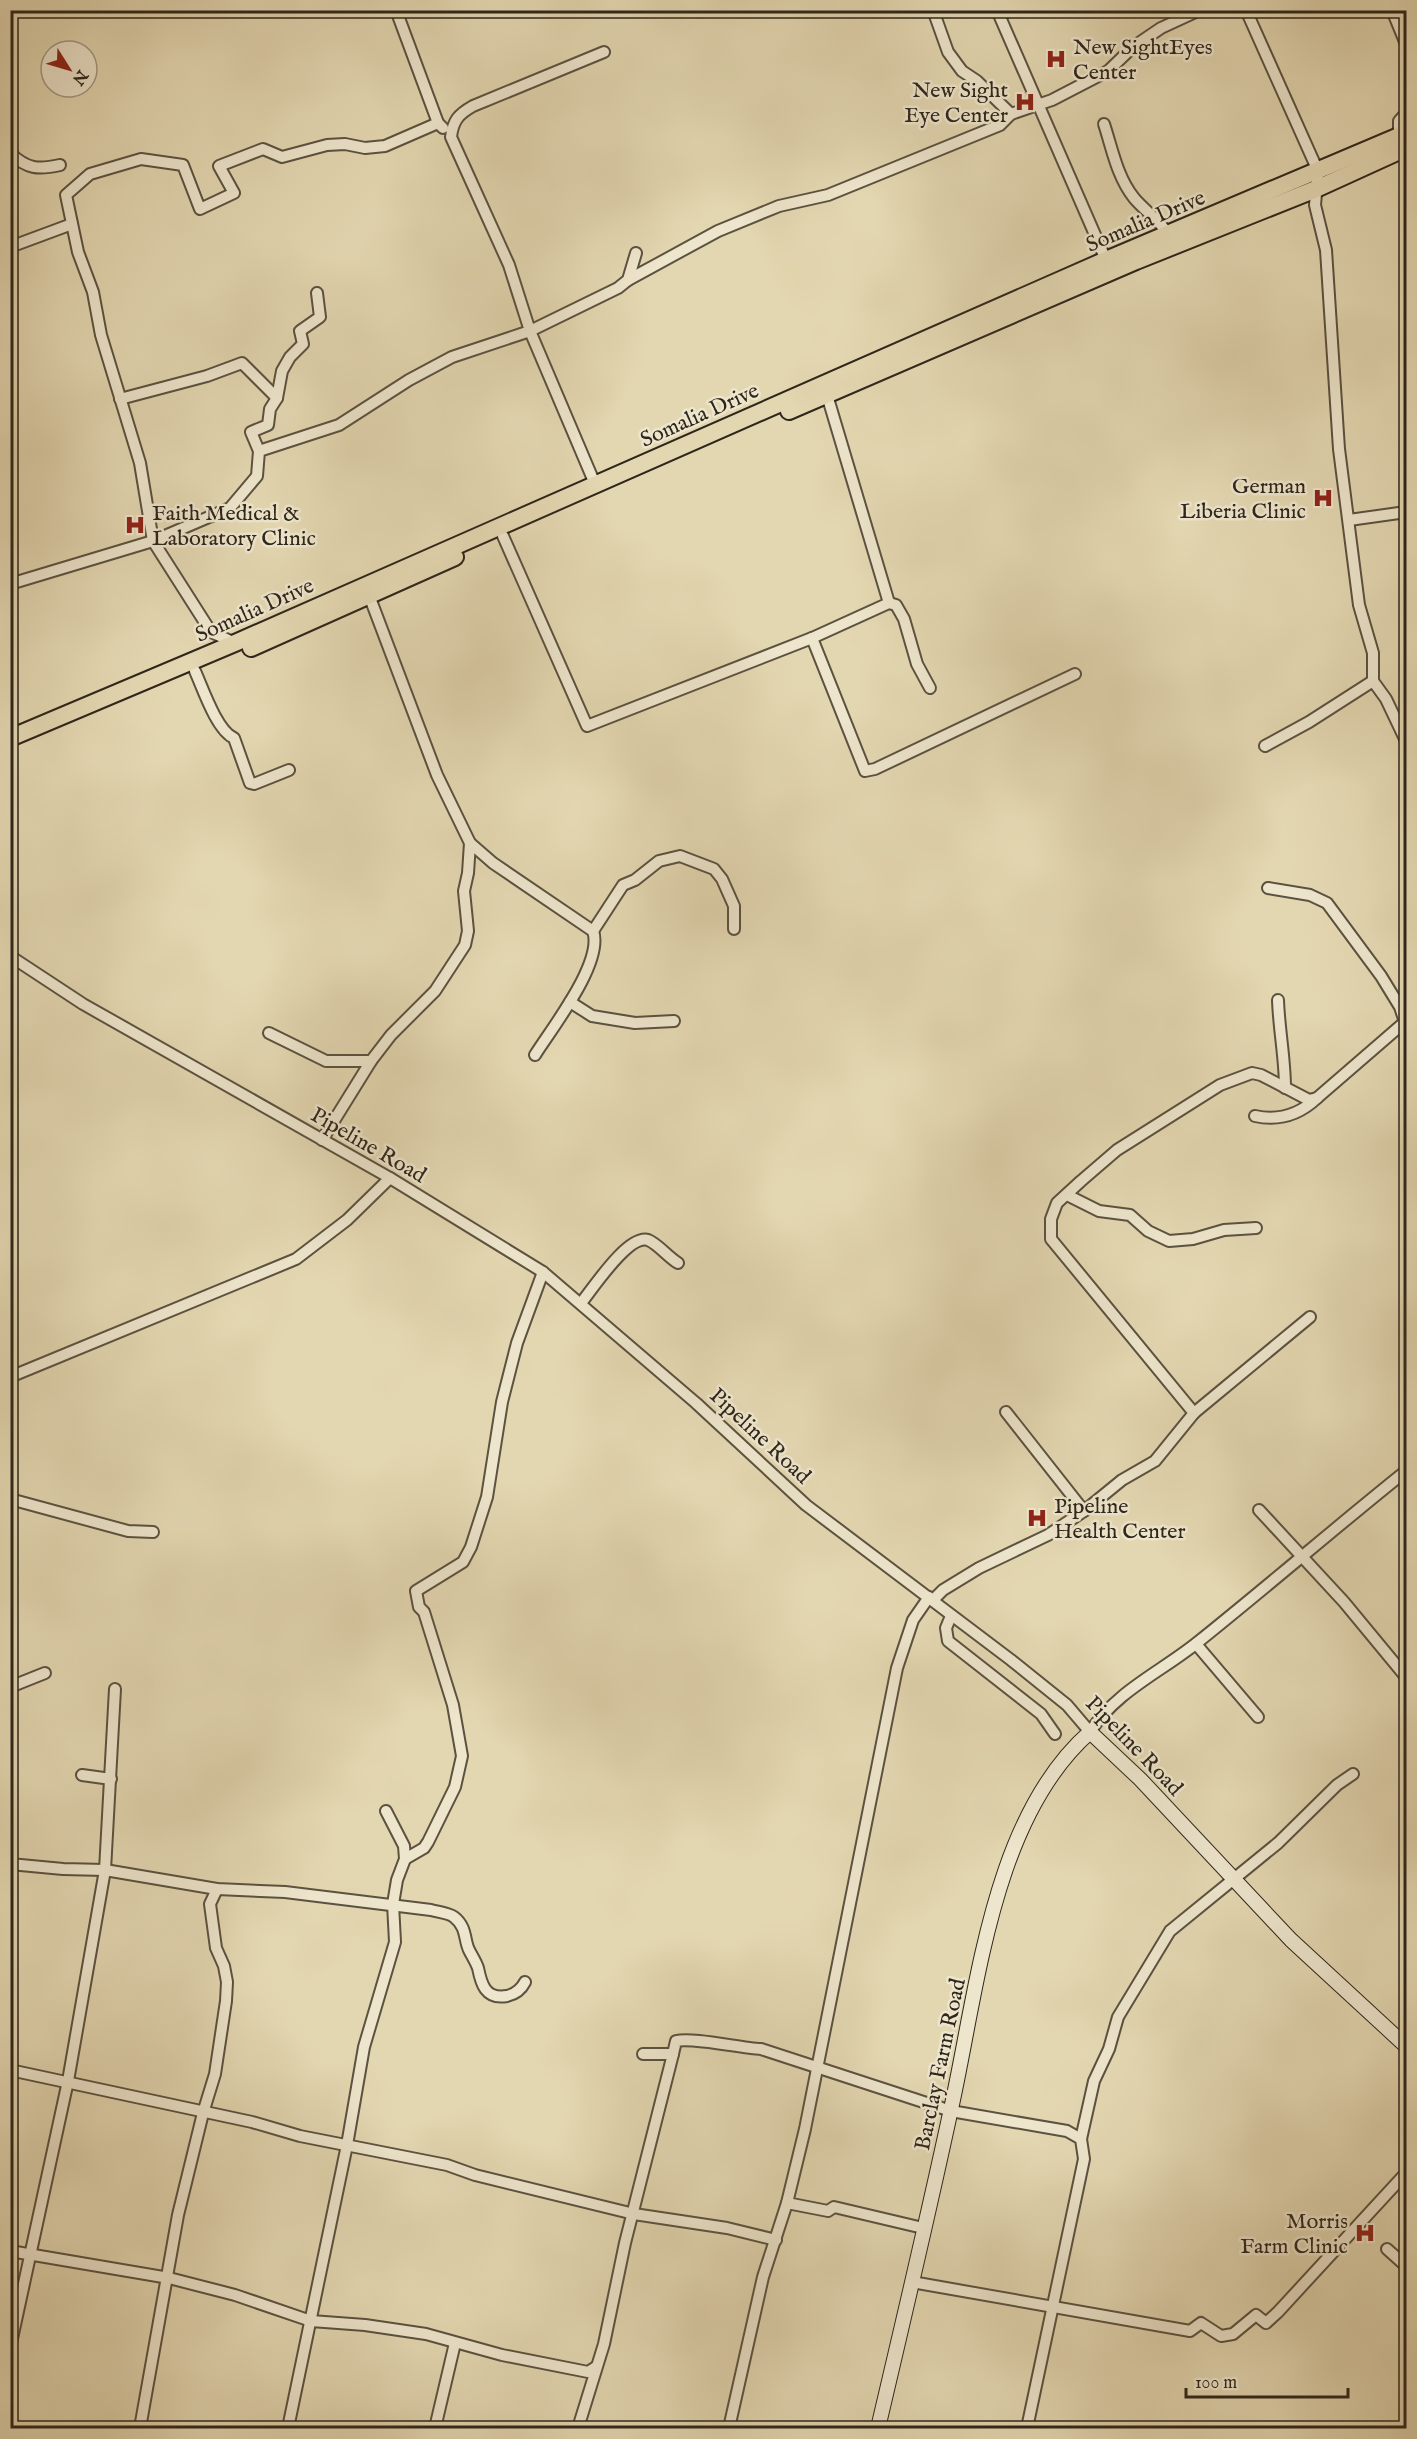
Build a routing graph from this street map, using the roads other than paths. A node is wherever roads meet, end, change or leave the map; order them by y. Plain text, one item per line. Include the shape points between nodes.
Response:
1 (396, 10) edge
2 (933, 10) edge
3 (1012, 10) edge
4 (1200, 10) edge
5 (1246, 10) edge
6 (1392, 10) edge
7 (998, 12) edge
8 (1407, 44) edge
9 (604, 52) dead end
10 (1039, 104) junction
11 (1407, 113) edge
12 (1011, 114) junction
13 (438, 123) junction
14 (1104, 124) dead end
15 (451, 137) junction
16 (1404, 139) edge
17 (10, 153) edge
18 (60, 165) dead end
19 (1318, 171) junction
20 (1316, 189) junction
21 (72, 224) junction
22 (1169, 235) junction
23 (10, 247) edge
24 (636, 253) dead end
25 (1106, 260) junction
26 (628, 280) junction
27 (317, 294) dead end
28 (530, 331) junction
29 (827, 395) junction
30 (277, 398) junction
31 (120, 399) junction
32 (259, 451) junction
33 (595, 484) junction
34 (1407, 512) edge
35 (1349, 520) junction
36 (503, 536) junction
37 (153, 541) junction
38 (10, 584) edge
39 (367, 590) junction
40 (889, 603) junction
41 (812, 638) junction
42 (235, 643) junction
43 (195, 671) junction
44 (1075, 674) dead end
45 (1373, 681) junction
46 (930, 688) dead end
47 (10, 738) edge
48 (1407, 741) edge
49 (1265, 746) dead end
50 (10, 749) edge
51 (289, 770) dead end
52 (470, 843) junction
53 (1268, 888) dead end
54 (734, 928) dead end
55 (593, 931) junction
56 (10, 956) edge
57 (1278, 1000) dead end
58 (570, 1002) junction
59 (675, 1021) dead end
60 (1406, 1022) edge
61 (269, 1033) dead end
62 (535, 1055) dead end
63 (371, 1061) junction
64 (1285, 1088) junction
65 (1317, 1098) junction
66 (1255, 1116) dead end
67 (322, 1140) junction
68 (390, 1178) junction
69 (1067, 1195) junction
70 (1256, 1228) dead end
71 (678, 1263) dead end
72 (543, 1272) junction
73 (581, 1304) junction
74 (1310, 1317) dead end
75 (10, 1377) edge
76 (1006, 1413) dead end
77 (1194, 1413) junction
78 (1407, 1471) edge
79 (10, 1500) edge
80 (1259, 1510) dead end
81 (1084, 1511) junction
82 (153, 1532) dead end
83 (1301, 1557) junction
84 (931, 1599) junction
85 (951, 1616) junction
86 (1196, 1644) junction
87 (45, 1673) dead end
88 (1407, 1677) edge
89 (10, 1687) edge
90 (115, 1689) dead end
91 (1258, 1717) dead end
92 (1090, 1732) junction
93 (1055, 1734) dead end
94 (1353, 1774) dead end
95 (82, 1775) dead end
96 (111, 1779) junction
97 (386, 1811) dead end
98 (405, 1859) junction
99 (10, 1864) edge
100 (105, 1870) junction
101 (1233, 1878) junction
102 (217, 1889) junction
103 (393, 1904) junction
104 (525, 1982) dead end
105 (1407, 2046) edge
106 (643, 2054) dead end
107 (673, 2054) junction
108 (815, 2068) junction
109 (10, 2070) edge
110 (68, 2081) junction
111 (951, 2111) junction
112 (203, 2113) junction
113 (1082, 2139) junction
114 (347, 2145) junction
115 (1407, 2173) edge
116 (787, 2203) junction
117 (634, 2214) junction
118 (923, 2228) junction
119 (776, 2240) junction
120 (1387, 2250) dead end
121 (10, 2251) edge
122 (31, 2254) junction
123 (1407, 2266) edge
124 (169, 2278) junction
125 (912, 2282) junction
126 (1053, 2306) junction
127 (311, 2321) junction
128 (455, 2343) junction
129 (10, 2348) edge
130 (596, 2367) junction
131 (140, 2428) edge
132 (288, 2428) edge
133 (435, 2428) edge
134 (578, 2428) edge
135 (729, 2428) edge
136 (878, 2428) edge
137 (1027, 2428) edge

1 - 13 street
2 - 12 street via 948,52 962,71
3 - 7 street
4 - 10 street via 1161,28 1108,71
5 - 19 street
6 - 8 street
7 - 10 street
9 - 15 street via 473,106 456,119
10 - 12 street
10 - 25 street
11 - 16 street via 1399,121
12 - 26 street via 1000,124 888,172 828,195 779,206 718,231
13 - 15 street
13 - 21 street via 385,146 327,145 282,157 263,149 254,151 219,166 234,193 201,209 183,165 141,159 90,174 66,195
14 - 22 street via 1116,165 1133,196
15 - 28 street via 509,265
16 - 19 main road, Somalia Drive
16 - 20 main road, Somalia Drive
17 - 18 street via 31,168
19 - 20 street
19 - 22 main road, Somalia Drive
20 - 29 main road, Somalia Drive via 1136,261
20 - 35 street via 1315,205 1326,250 1339,449
21 - 23 street
21 - 31 street
22 - 25 main road, Somalia Drive
24 - 26 street
25 - 33 main road, Somalia Drive
26 - 28 street
27 - 30 street via 320,317 300,331 303,344 282,371
28 - 32 street via 452,357 339,424
28 - 33 street
29 - 36 main road, Somalia Drive
29 - 40 street
30 - 31 street via 242,363
30 - 32 street via 270,409 268,425 251,432
31 - 37 street via 140,463
32 - 37 street via 256,476 230,508
33 - 39 main road, Somalia Drive
34 - 35 street
35 - 45 street via 1359,605 1373,653
36 - 39 main road, Somalia Drive
36 - 41 street via 587,726
37 - 38 street
37 - 42 street via 211,632
39 - 42 main road, Somalia Drive
39 - 43 main road, Somalia Drive
39 - 52 street via 433,765
40 - 41 street
40 - 46 street via 896,605 904,619 917,664
41 - 44 street via 865,771
42 - 47 main road, Somalia Drive
43 - 50 main road, Somalia Drive
43 - 51 street via 220,725 237,744 250,783
45 - 48 street
45 - 49 street
52 - 55 street
52 - 63 street via 464,891 468,931 465,945 435,991
53 - 60 street via 1310,894 1327,903 1380,976
54 - 55 street via 734,906 722,879 714,869 680,856 659,861 623,885
55 - 58 street via 596,938 592,958
56 - 67 street, Pipeline Road via 83,1004
57 - 64 street
58 - 59 street via 592,1016 635,1023
58 - 62 street
60 - 65 street
61 - 63 street via 326,1062
63 - 67 street
64 - 65 street via 1308,1100
64 - 69 street via 1252,1073 1220,1085 1118,1150
65 - 66 street via 1298,1113 1285,1117
67 - 68 street, Pipeline Road
68 - 72 street, Pipeline Road
68 - 75 street via 347,1220 296,1259
69 - 70 street via 1099,1211 1130,1215 1148,1231 1169,1241
69 - 77 street via 1057,1203 1051,1219 1051,1239
71 - 73 street via 642,1240 628,1246
72 - 73 street, Pipeline Road
72 - 98 street via 517,1343 502,1402 486,1497 471,1547 463,1562 416,1591 418,1607 424,1612 453,1705 462,1756 455,1787 428,1842
73 - 84 street, Pipeline Road via 696,1403 806,1506
74 - 77 street
76 - 81 street
77 - 81 street via 1155,1461 1122,1480
78 - 83 street
79 - 82 street via 128,1531
80 - 83 street
81 - 84 street
83 - 86 street
83 - 88 street
84 - 85 street, Pipeline Road
84 - 108 street via 913,1620 897,1668
85 - 92 street, Pipeline Road via 1067,1705
85 - 93 street via 946,1628 948,1641 1041,1713
86 - 91 street
86 - 92 street via 1112,1704
87 - 89 street
90 - 96 street
92 - 101 street, Pipeline Road
92 - 111 street, Barclay Farm Road via 1058,1763 1010,1854 996,1898
94 - 101 street via 1262,1857
95 - 96 street
96 - 100 street
97 - 98 street via 404,1846
98 - 103 street
99 - 100 street
100 - 102 street
100 - 110 street
101 - 105 street, Pipeline Road via 1291,1940
101 - 113 street via 1170,1931 1118,2017 1094,2081
102 - 103 street
102 - 112 street via 210,1904 216,1948 225,1966 226,2001 215,2074
103 - 104 street via 453,1916 468,1937 482,1987 493,1995 506,1996 521,1990
103 - 114 street via 395,1942 364,2047
106 - 107 street
107 - 108 street via 676,2041 686,2038 761,2049
107 - 117 street
108 - 111 street
108 - 116 street
109 - 110 street
110 - 112 street
110 - 122 street
111 - 113 street via 1067,2131
111 - 118 street, Barclay Farm Road
112 - 114 street
112 - 124 street via 178,2215
113 - 126 street via 1084,2159
114 - 117 street via 447,2165
114 - 127 street
115 - 126 street via 1266,2323 1256,2315 1233,2334 1221,2336 1201,2323 1190,2331
116 - 118 street via 828,2211 834,2207
116 - 119 street
117 - 119 street
117 - 130 street
118 - 125 street, Barclay Farm Road
119 - 135 street
120 - 123 street
121 - 122 street
122 - 124 street
122 - 129 street
124 - 127 street
124 - 131 street
125 - 126 street
125 - 136 street, Barclay Farm Road
126 - 137 street
127 - 128 street via 426,2334
127 - 132 street
128 - 130 street via 588,2372
128 - 133 street
130 - 134 street

